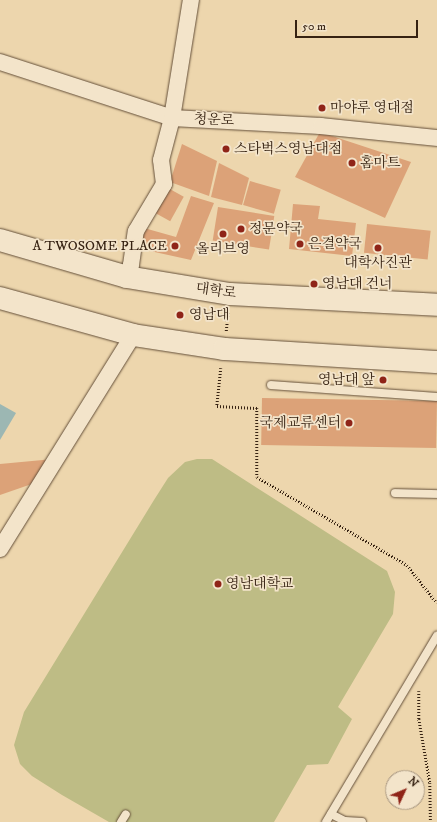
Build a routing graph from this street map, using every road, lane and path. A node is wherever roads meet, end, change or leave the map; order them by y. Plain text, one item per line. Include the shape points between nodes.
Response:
1 (191, 0) edge
2 (0, 62) edge
3 (172, 118) junction
4 (437, 138) edge
5 (0, 240) edge
6 (127, 276) junction
7 (230, 294) junction
8 (0, 298) edge
9 (437, 306) edge
10 (133, 335) junction
11 (224, 349) junction
12 (437, 362) edge
13 (271, 385) dead end
14 (437, 397) edge
15 (395, 493) dead end
16 (437, 494) edge
17 (0, 549) edge
18 (437, 603) edge
19 (437, 636) edge
20 (419, 690) dead end
21 (126, 814) dead end
22 (331, 814) junction
23 (121, 822) edge
24 (326, 822) edge
25 (362, 822) edge
26 (431, 822) edge

1 - 3 street
2 - 3 street, 청운로
3 - 4 street, 청운로 via 321,126
3 - 6 street via 161,160 164,184 136,231
5 - 6 main road, 대학로
6 - 7 main road, 대학로
7 - 9 main road, 대학로
7 - 11 path
8 - 10 main road
10 - 11 main road
10 - 17 street
11 - 12 main road
11 - 18 path via 217,406 257,408 257,477 407,565
13 - 14 lane
15 - 16 lane
19 - 22 lane
20 - 26 path via 419,719 430,783
21 - 23 lane
22 - 24 lane
22 - 25 lane via 345,821

